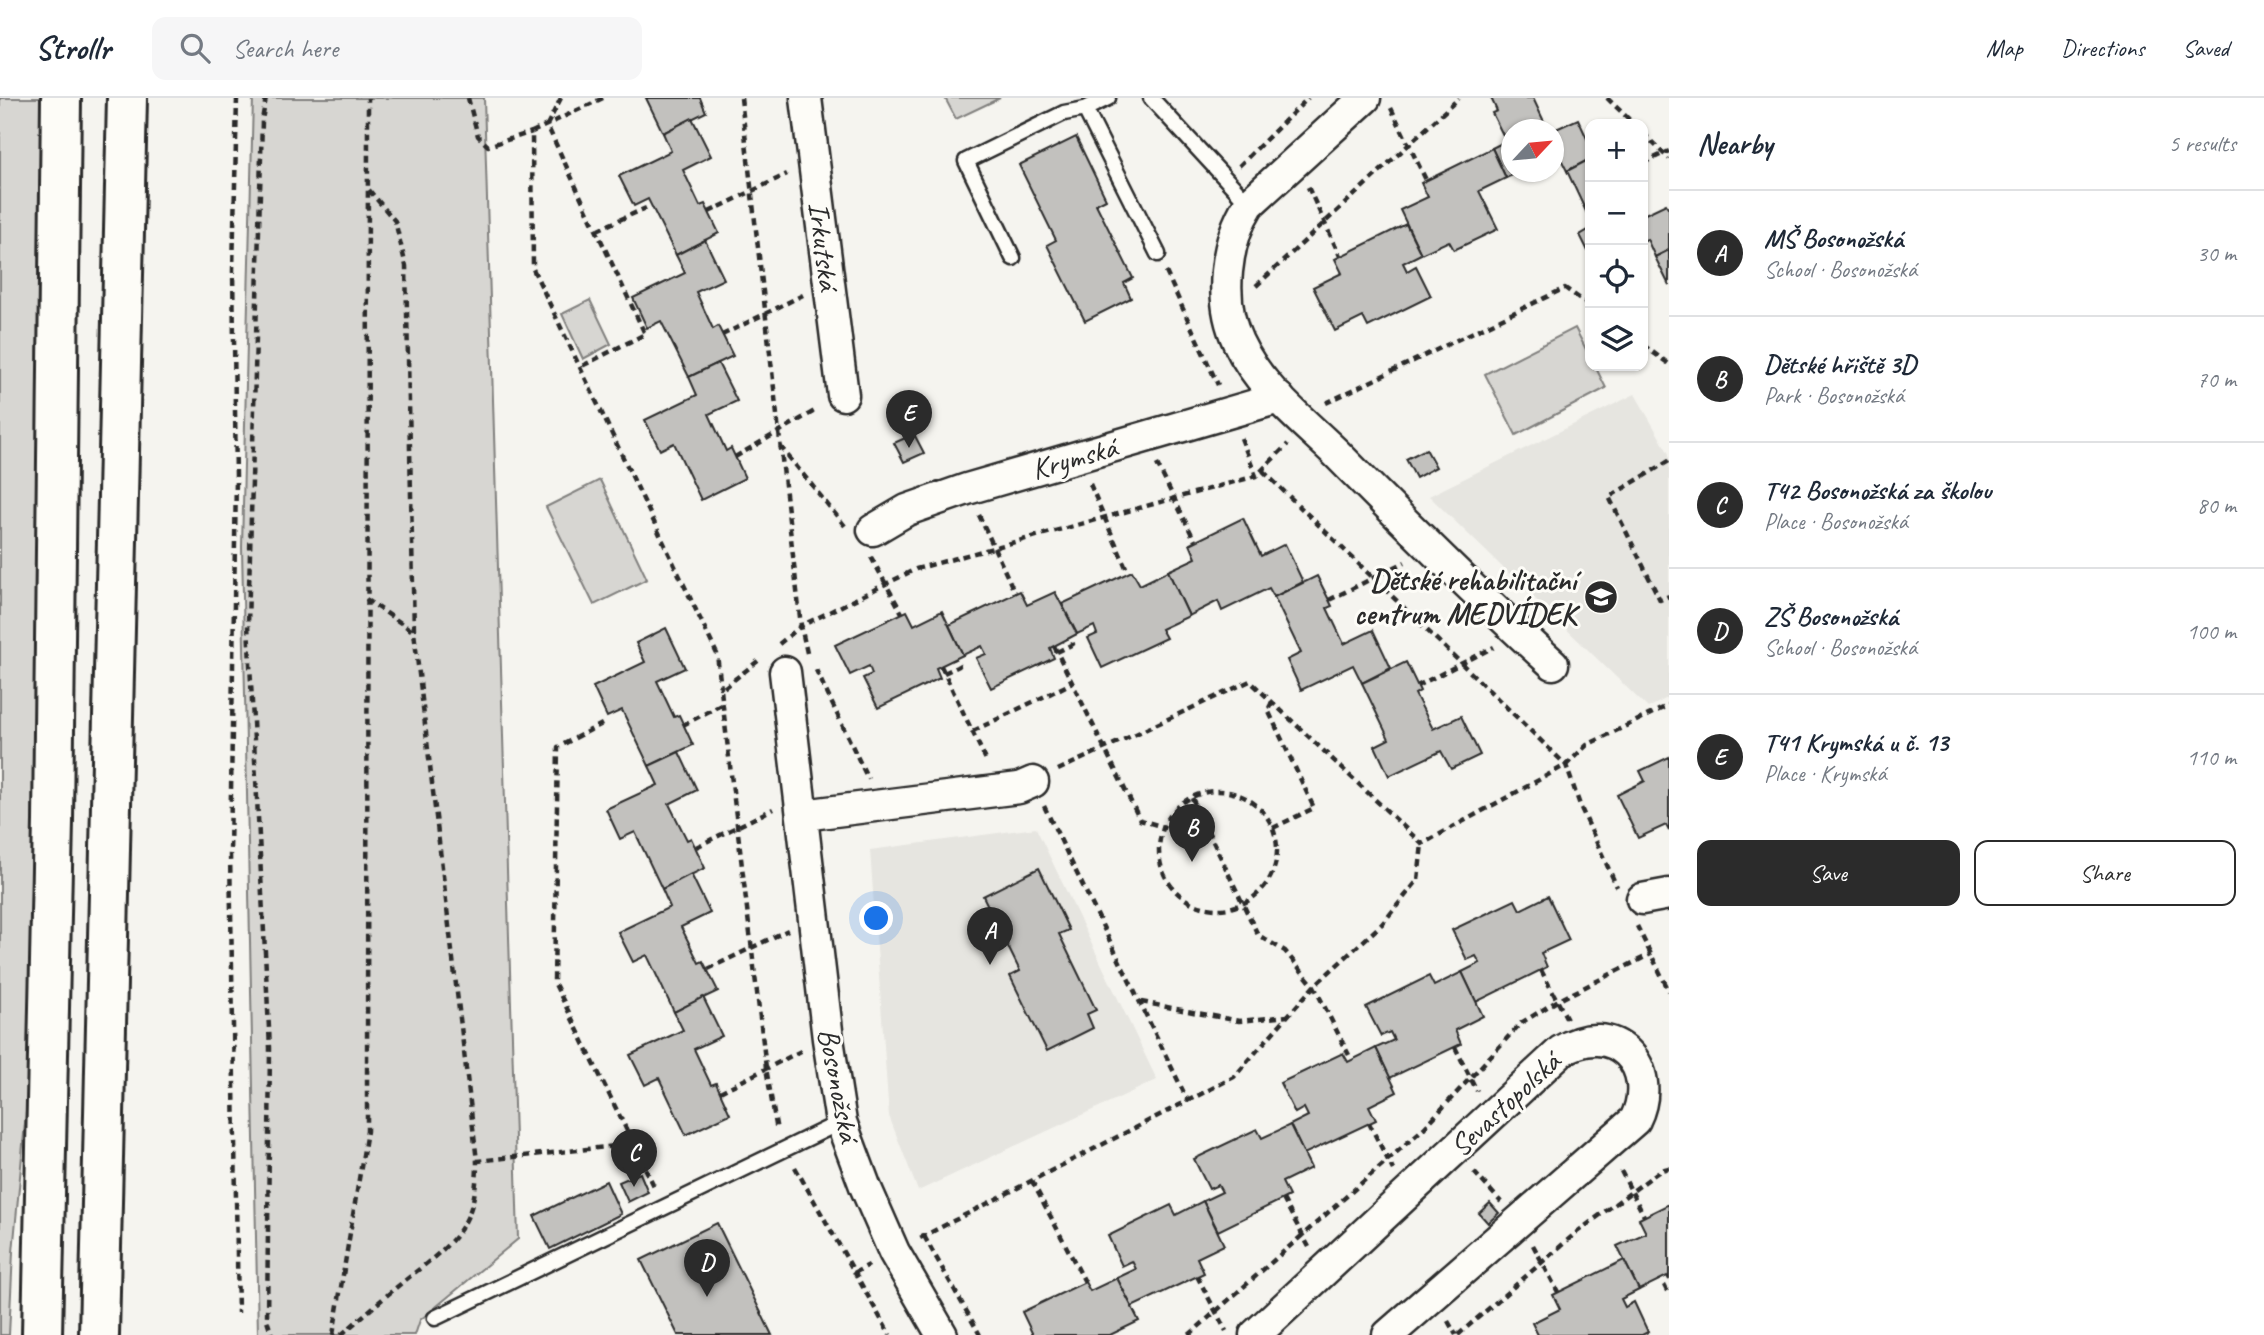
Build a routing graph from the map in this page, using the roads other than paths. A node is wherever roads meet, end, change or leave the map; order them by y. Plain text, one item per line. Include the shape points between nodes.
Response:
1 (61, 98) edge
2 (127, 98) edge
3 (806, 98) edge
4 (1108, 98) edge
5 (1151, 98) edge
6 (1364, 98) edge
7 (1085, 109) junction
8 (1249, 204) junction
9 (1158, 254) road end
10 (1013, 258) dead end
11 (843, 395) road end
12 (1279, 398) junction
13 (865, 540) road end
14 (773, 660) road end
15 (1553, 664) dead end
16 (1032, 782) road end
17 (801, 806) junction
18 (841, 1122) junction
19 (435, 1318) dead end
20 (43, 1335) edge
21 (99, 1335) edge
22 (942, 1335) edge
23 (1255, 1335) edge
24 (1388, 1335) edge

1 - 20 highway
2 - 21 highway
3 - 11 street, Irkutská
4 - 7 lane
5 - 8 lane
6 - 8 street
7 - 9 lane
7 - 10 lane via 1064,113 966,162
8 - 12 street via 1230,246 1230,311 1237,340 1252,368
12 - 13 street, Krymská via 967,489 907,510
12 - 15 street
14 - 17 street, Bosonožská
16 - 17 street via 1019,788
17 - 18 street, Bosonožská
18 - 19 lane
18 - 22 street, Bosonožská via 894,1252
23 - 24 street, Sevastopolská via 1561,1051 1578,1042 1604,1039 1619,1045 1641,1074 1643,1092 1628,1128

